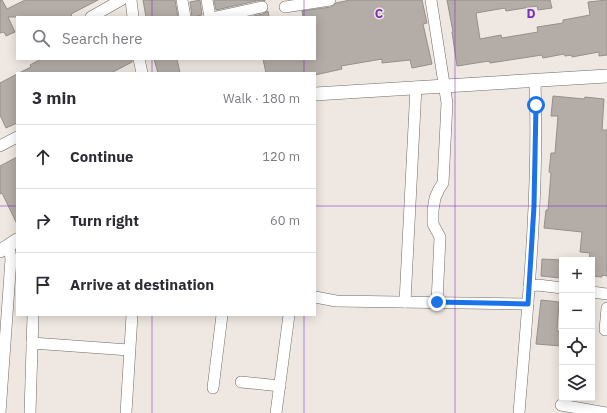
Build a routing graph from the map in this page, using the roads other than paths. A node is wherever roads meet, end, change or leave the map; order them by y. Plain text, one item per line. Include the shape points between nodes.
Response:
1 (121, 0) edge
2 (132, 0) edge
3 (182, 0) edge
4 (207, 0) edge
5 (330, 0) edge
6 (431, 0) edge
7 (262, 7) dead end
8 (285, 7) dead end
9 (244, 14) edge
10 (93, 16) edge
11 (133, 16) edge
12 (185, 16) edge
13 (210, 16) edge
14 (225, 16) edge
15 (139, 60) edge
16 (141, 72) edge
17 (607, 76) edge
18 (535, 81) junction
19 (444, 86) junction
20 (416, 87) junction
21 (316, 94) edge
22 (16, 138) edge
23 (0, 146) edge
24 (9, 246) edge
25 (529, 287) junction
26 (559, 288) edge
27 (595, 292) edge
28 (607, 294) edge
29 (316, 297) edge
30 (405, 302) junction
31 (437, 302) junction
32 (528, 304) junction
33 (607, 308) edge
34 (33, 316) edge
35 (132, 316) edge
36 (222, 316) edge
37 (289, 316) edge
38 (605, 330) dead end
39 (32, 343) junction
40 (130, 350) junction
41 (241, 382) dead end
42 (280, 386) junction
43 (213, 388) dead end
44 (561, 405) dead end
45 (0, 413) edge
46 (30, 413) edge
47 (126, 413) edge
48 (276, 413) edge
49 (520, 413) edge
50 (606, 413) edge

1 - 10 street
2 - 11 street
3 - 12 street
4 - 13 street
5 - 8 street
6 - 19 street
7 - 9 street
9 - 14 street
15 - 16 street
17 - 18 street
18 - 19 street
18 - 25 street via 534,206
19 - 20 street
19 - 31 street via 447,103 443,183 435,198 433,210 433,224 440,236
20 - 21 street
20 - 30 street
22 - 23 street
24 - 45 street via 11,259
25 - 26 street
25 - 32 street
27 - 28 street
29 - 30 street via 336,301
30 - 31 street
31 - 32 street
32 - 49 street
33 - 38 street
34 - 39 street
35 - 40 street
36 - 43 street
37 - 42 street
39 - 40 street
39 - 46 street
40 - 47 street
41 - 42 street
42 - 48 street
44 - 50 street

